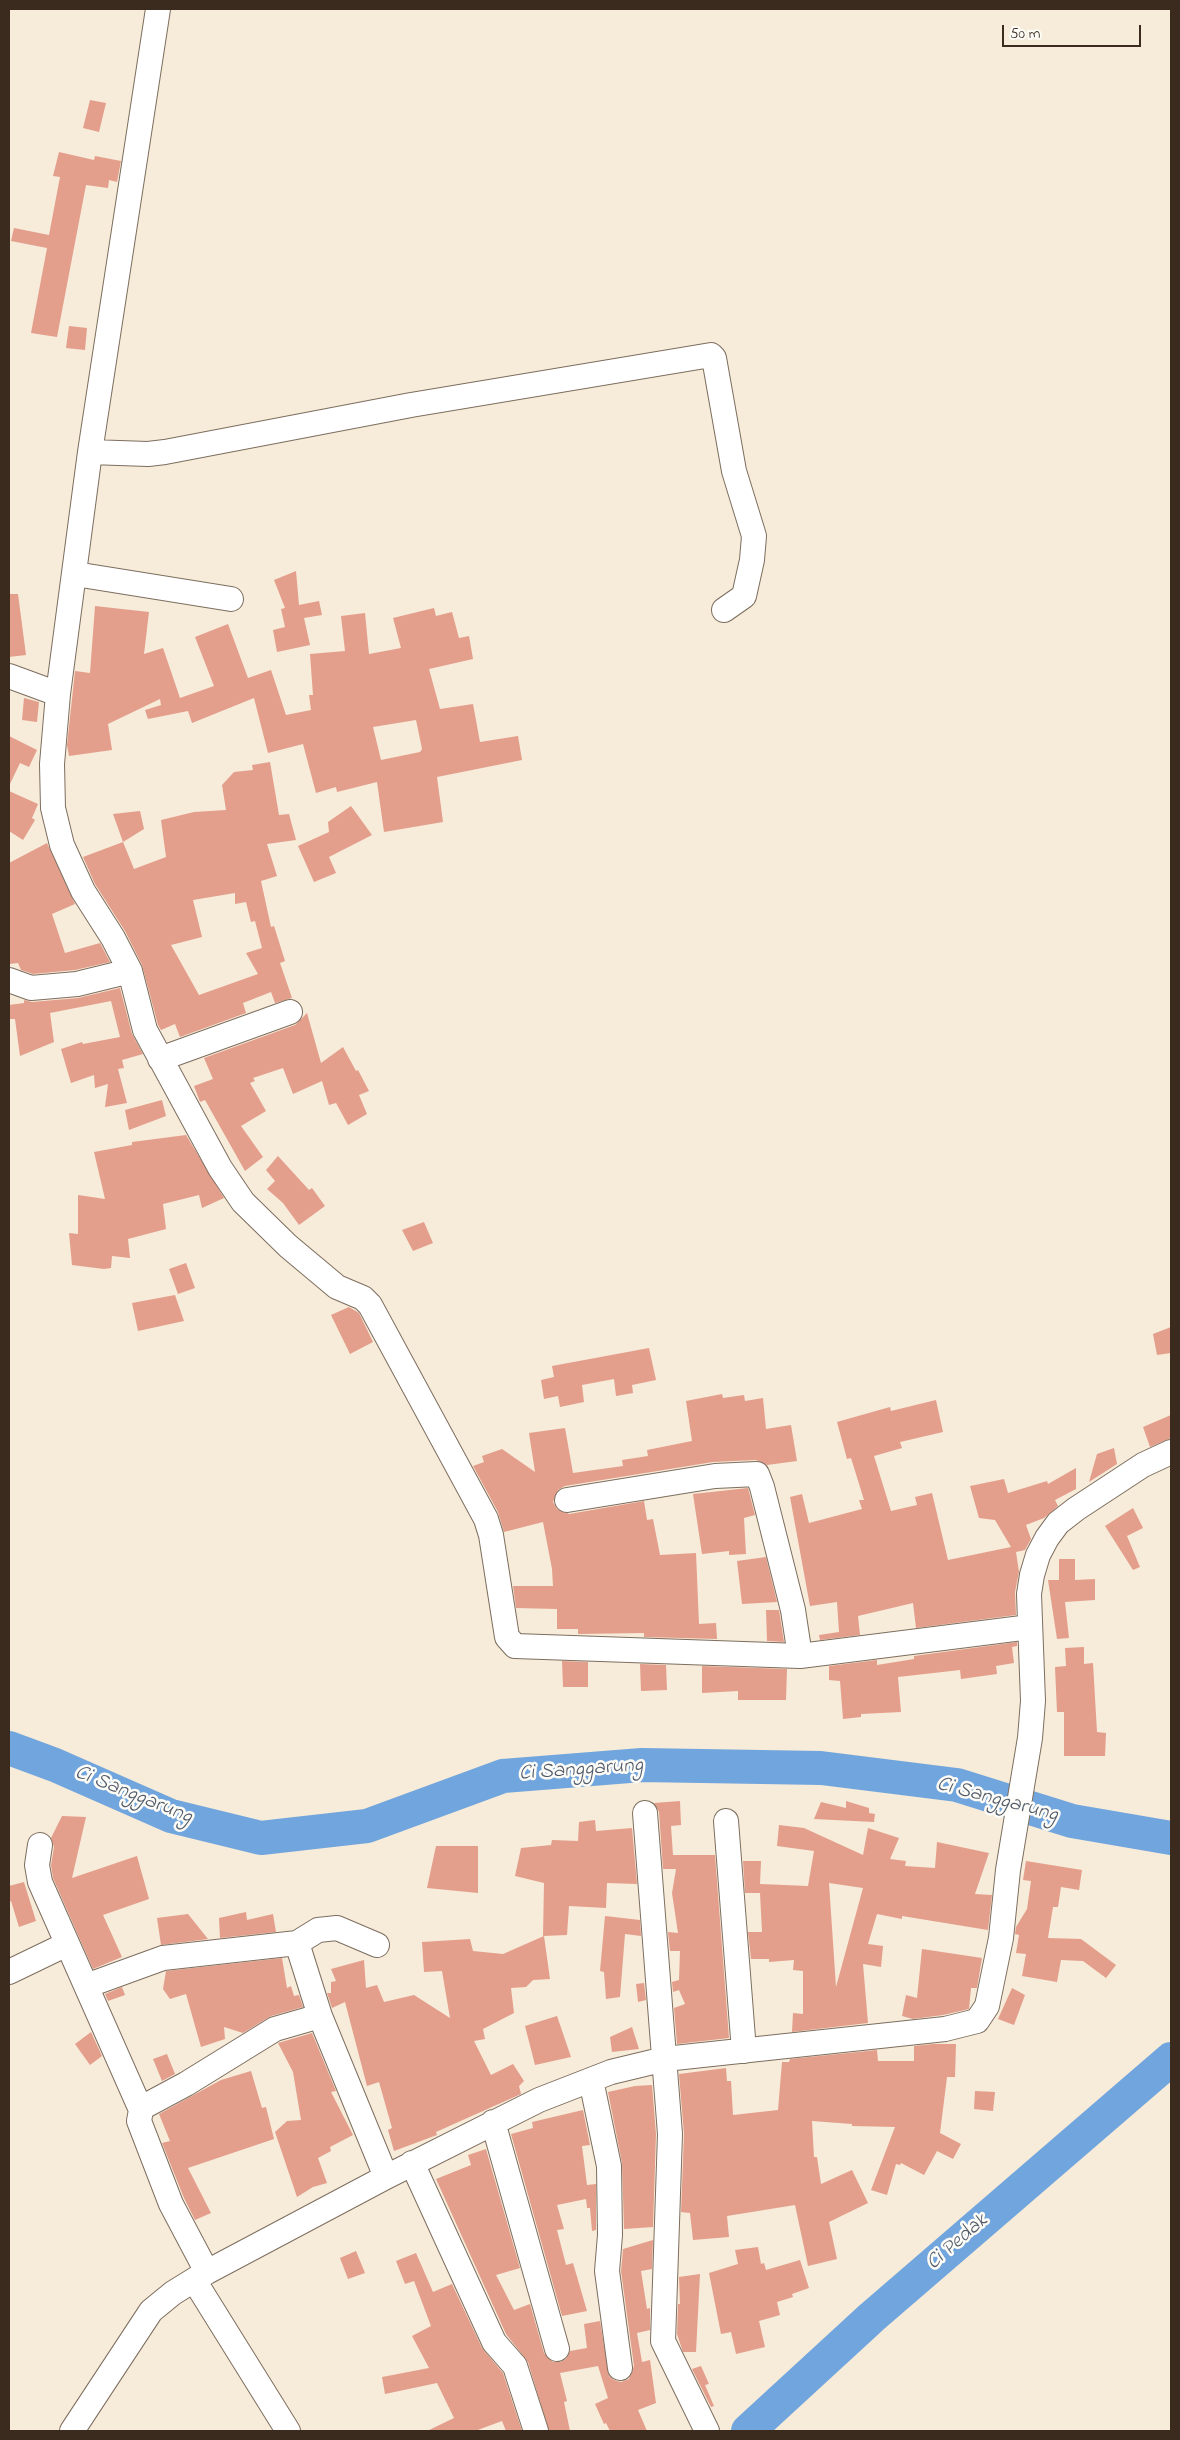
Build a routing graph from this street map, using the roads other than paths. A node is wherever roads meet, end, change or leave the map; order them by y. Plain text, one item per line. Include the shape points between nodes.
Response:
1 (158, 9) edge
2 (90, 452) junction
3 (75, 574) junction
4 (231, 599) dead end
5 (724, 610) dead end
6 (9, 676) edge
7 (58, 694) junction
8 (130, 972) junction
9 (9, 980) edge
10 (290, 1012) dead end
11 (160, 1059) junction
12 (1171, 1452) edge
13 (567, 1500) dead end
14 (1030, 1627) junction
15 (800, 1656) junction
16 (644, 1813) dead end
17 (726, 1821) dead end
18 (40, 1845) dead end
19 (297, 1943) junction
20 (67, 1944) junction
21 (376, 1944) dead end
22 (9, 1972) edge
23 (86, 1986) junction
24 (320, 2016) junction
25 (744, 2050) junction
26 (665, 2060) junction
27 (590, 2080) junction
28 (141, 2110) junction
29 (493, 2122) junction
30 (412, 2163) junction
31 (386, 2177) junction
32 (200, 2276) junction
33 (558, 2349) dead end
34 (620, 2368) dead end
35 (72, 2431) edge
36 (288, 2431) edge
37 (536, 2431) edge
38 (707, 2431) edge

1 - 2 street
2 - 3 street
2 - 5 street via 165,452 411,404 711,355 734,471 754,536 744,596
3 - 4 street
3 - 7 street
6 - 7 street
7 - 8 street via 52,782 53,808 62,844 83,891
8 - 9 street via 77,984 31,988
8 - 11 street via 145,1030
10 - 11 street
11 - 15 street via 220,1168 243,1202 336,1287 363,1298 370,1305 486,1519 510,1642 520,1648
12 - 14 street via 1103,1490 1058,1523 1047,1538 1032,1575
13 - 15 street via 715,1476 757,1474 793,1610
14 - 15 street
14 - 25 street via 1033,1701 1030,1738 1008,1870 1001,1938 987,2006 977,2021 945,2029
16 - 26 street
17 - 25 street
18 - 20 street via 37,1865 40,1882
19 - 21 street via 318,1930 337,1928
19 - 23 street via 163,1958
19 - 24 street
20 - 22 street
20 - 23 street
23 - 28 street
24 - 28 street via 275,2029
24 - 31 street
25 - 26 street
26 - 27 street via 629,2067
26 - 38 street via 670,2134 663,2341
27 - 29 street
27 - 34 street via 609,2166 607,2271
28 - 32 street via 139,2121
29 - 30 street
29 - 33 street
30 - 31 street
30 - 37 street via 494,2342 515,2366
31 - 32 street
32 - 35 street via 151,2311
32 - 36 street

